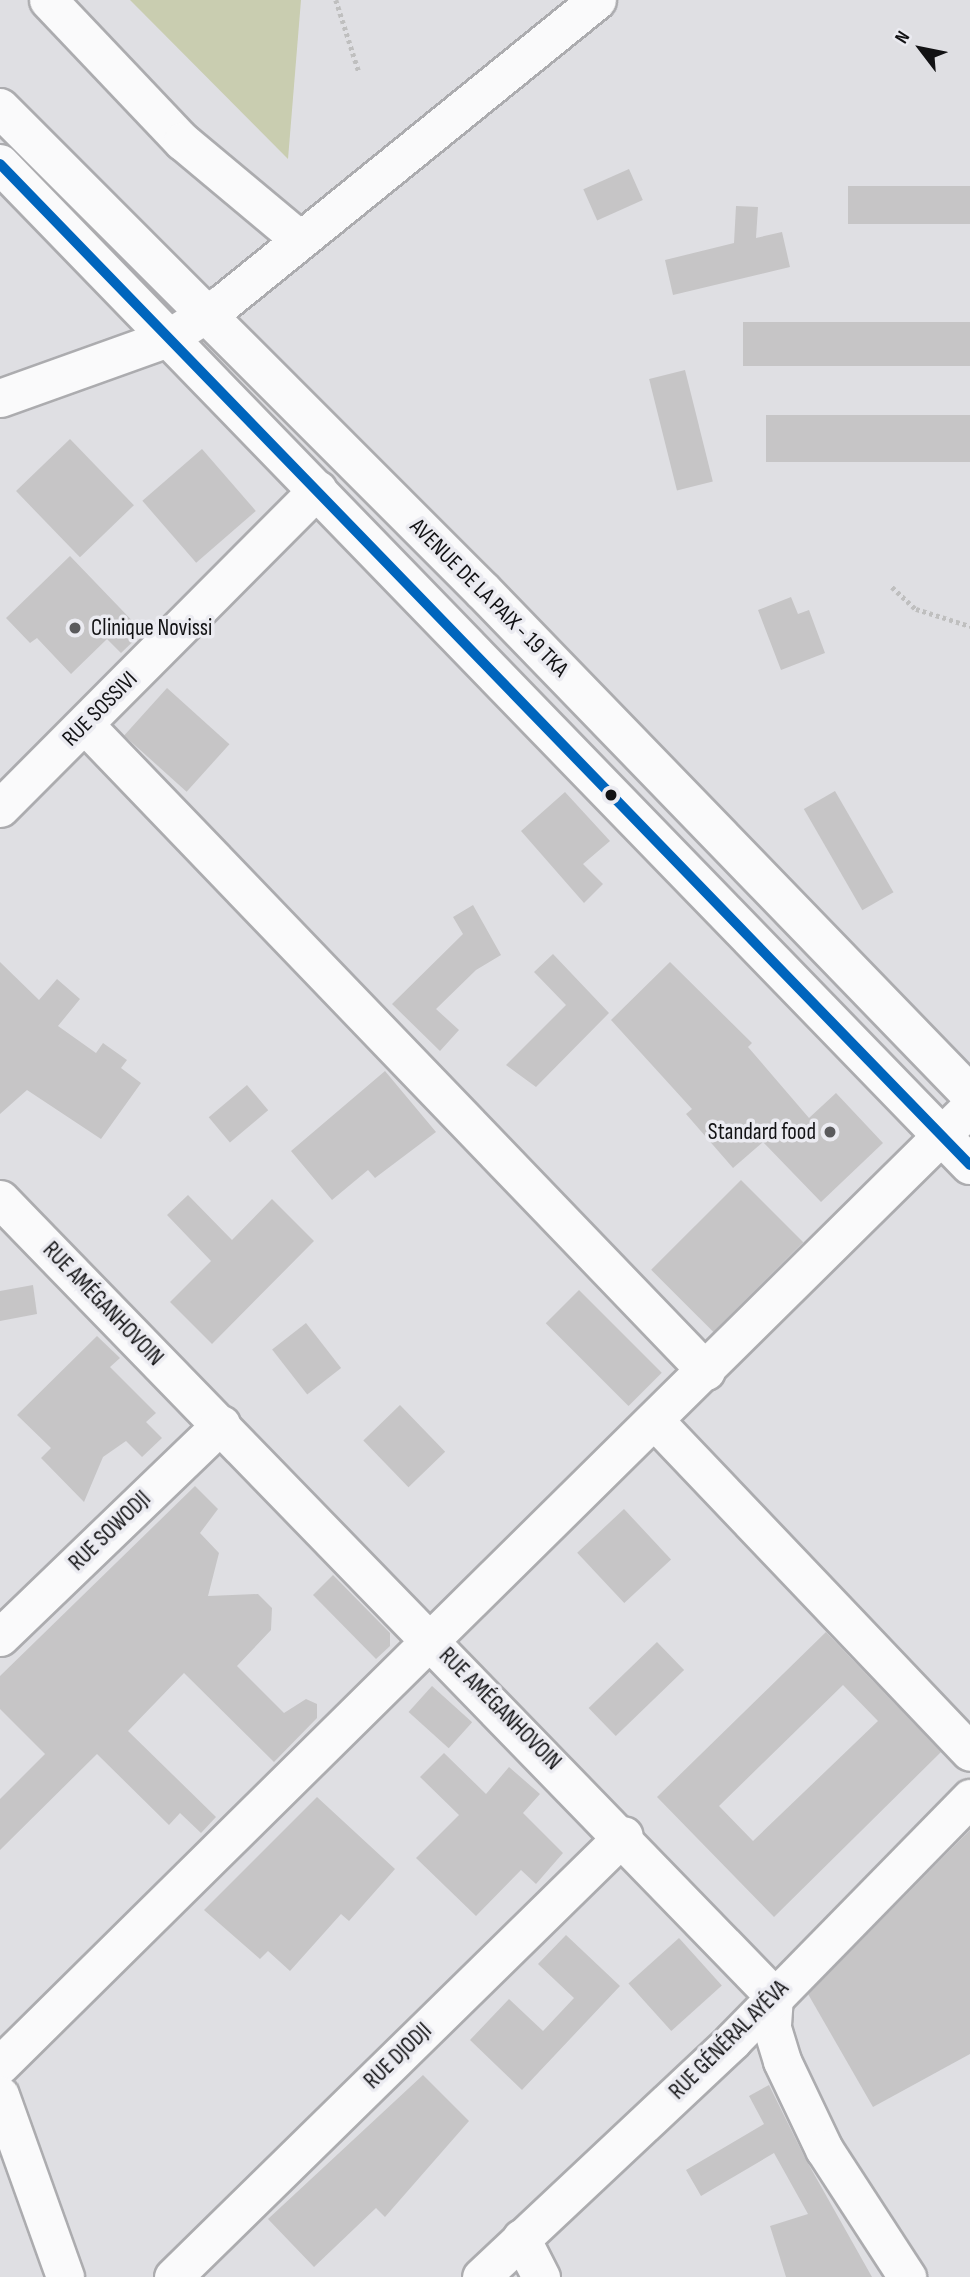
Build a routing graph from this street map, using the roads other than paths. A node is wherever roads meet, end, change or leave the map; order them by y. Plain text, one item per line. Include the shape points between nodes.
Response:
1 (48, 0) edge
2 (562, 0) edge
3 (597, 0) edge
4 (0, 108) edge
5 (0, 164) edge
6 (291, 233) junction
7 (204, 315) junction
8 (170, 337) junction
9 (0, 398) edge
10 (318, 489) junction
11 (483, 591) junction
12 (448, 625) junction
13 (85, 725) junction
14 (0, 808) edge
15 (970, 1094) edge
16 (970, 1107) edge
17 (942, 1136) junction
18 (970, 1165) edge
19 (0, 1199) edge
20 (706, 1371) junction
21 (654, 1420) junction
22 (220, 1424) junction
23 (0, 1637) edge
24 (433, 1641) junction
25 (970, 1752) edge
26 (970, 1798) edge
27 (624, 1835) junction
28 (774, 1996) junction
29 (0, 2065) edge
30 (0, 2095) edge
31 (521, 2238) junction
32 (65, 2277) edge
33 (173, 2277) edge
34 (481, 2277) edge
35 (541, 2277) edge
36 (906, 2277) edge

1 - 6 street via 182,141
2 - 6 street
3 - 6 street
4 - 7 main road, AVENUE DE LA PAIX - 19 TKA
5 - 8 main road, AVENUE DE LA PAIX - 19 TKA
6 - 7 street
7 - 8 street
7 - 11 main road, AVENUE DE LA PAIX - 19 TKA
8 - 9 street
8 - 10 main road, AVENUE DE LA PAIX - 19 TKA
10 - 12 main road, AVENUE DE LA PAIX - 19 TKA
10 - 13 street, RUE SOSSIVI
11 - 12 main road
11 - 15 main road, AVENUE DE LA PAIX - 19 TKA
12 - 17 main road, AVENUE DE LA PAIX - 19 TKA
13 - 14 street, RUE SOSSIVI
13 - 20 street
16 - 17 street
17 - 18 main road, AVENUE DE LA PAIX - 19 TKA
17 - 20 street
19 - 22 street, RUE AMÉGANHOVOIN
20 - 21 street
21 - 24 street
21 - 25 street
22 - 23 street, RUE SOWODJI
22 - 24 street, RUE AMÉGANHOVOIN
24 - 27 street, RUE AMÉGANHOVOIN
24 - 29 street
26 - 28 street, RUE GÉNÉRAL AYÉVA
27 - 28 street, RUE AMÉGANHOVOIN
27 - 33 street, RUE DJODJI
28 - 31 street, RUE GÉNÉRAL AYÉVA
28 - 36 street via 772,2028 806,2111
30 - 32 street
31 - 34 street, RUE GÉNÉRAL AYÉVA
31 - 35 street

